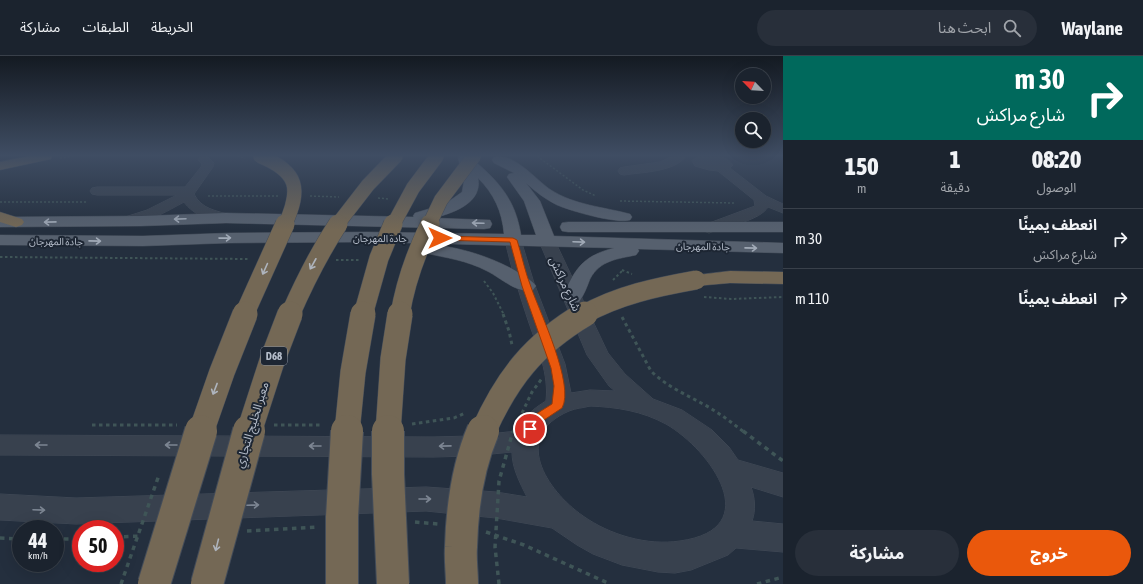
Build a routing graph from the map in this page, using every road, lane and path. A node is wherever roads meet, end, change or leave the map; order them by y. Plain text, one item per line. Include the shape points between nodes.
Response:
1 (198, 181) edge
2 (293, 181) edge
3 (372, 181) edge
4 (418, 181) edge
5 (454, 181) edge
6 (471, 181) edge
7 (489, 181) edge
8 (516, 181) edge
9 (532, 181) edge
10 (570, 181) edge
11 (737, 181) edge
12 (188, 195) junction
13 (94, 196) joint
14 (285, 196) dead end
15 (309, 196) dead end
16 (340, 197) dead end
17 (371, 198) dead end
18 (602, 198) dead end
19 (392, 200) dead end
20 (617, 201) dead end
21 (762, 201) junction
22 (0, 202) edge
23 (783, 209) edge
24 (226, 218) junction
25 (5, 220) edge
26 (127, 221) junction
27 (385, 221) junction
28 (707, 228) junction
29 (783, 228) edge
30 (512, 232) junction
31 (544, 234) junction
32 (367, 237) junction
33 (0, 240) edge
34 (682, 246) junction
35 (783, 248) edge
36 (622, 270) dead end
37 (783, 278) edge
38 (612, 282) dead end
39 (526, 286) junction
40 (572, 298) junction
41 (626, 313) dead end
42 (545, 374) dead end
43 (646, 405) junction
44 (558, 406) junction
45 (525, 440) junction
46 (0, 445) edge
47 (783, 461) edge
48 (730, 469) junction
49 (783, 485) edge
50 (0, 507) edge
51 (560, 516) junction
52 (732, 534) junction
53 (0, 538) edge
54 (783, 538) edge
55 (12, 539) edge
56 (783, 577) edge
57 (154, 584) edge
58 (207, 584) edge
59 (342, 584) edge
60 (393, 584) edge
61 (462, 584) edge
62 (499, 584) edge
63 (757, 584) edge

1 - 12 street
2 -> 57 highway, bridge via 296,194 293,207 241,324 213,396
3 -> 58 highway, معبر الخليج التجاري / D68, bridge via 335,226 311,268 286,322 258,400
4 - 59 highway, bridge via 386,238 371,282 357,342 341,525
5 - 60 highway, bridge via 426,228 414,259 402,299 394,350 389,417 389,511
6 - 27 main road via 470,192 462,200 438,212
7 - 30 main road via 508,212
8 - 31 main road, شارع مراكش via 532,201
9 - 28 main road via 546,193 574,206 609,215
10 - 18 path via 582,190
11 - 21 street
12 - 13 street
12 - 14 path
12 - 24 street via 195,207
12 - 26 street via 163,208
13 - 22 path
15 - 16 path
17 - 19 path
20 - 21 path
21 - 23 street
21 - 28 street via 761,208 756,212
24 -> 26 main road, جادة المهرجان
24 - 27 main road, جادة المهرجان
26 -> 25 main road, جادة المهرجان
30 -> 27 main road, جادة المهرجان
28 - 29 main road, جادة المهرجان
28 - 31 main road, جادة المهرجان
30 - 31 main road, جادة المهرجان
30 - 32 main road, جادة المهرجان
30 - 39 street
31 -> 34 main road, جادة المهرجان
31 - 40 street, شارع مراكش
33 -> 32 main road, جادة المهرجان via 144,242 223,238
32 - 39 main road via 468,255 491,264
34 -> 35 main road, جادة المهرجان
34 - 40 main road via 626,251 598,260 584,271
36 - 38 path
37 - 61 highway, bridge via 730,277 661,286 597,307 542,343 519,368 498,398 481,436 468,483 461,542
39 - 44 street via 556,368 559,386
40 - 43 street, شارع مراكش via 606,367
41 - 47 path via 620,314 651,371 658,378 715,411
42 - 62 path, bridge via 532,392 514,428 500,481 495,548
43 - 44 street via 590,398
43 - 48 street via 685,424 703,437
44 - 45 street via 537,419
45 -> 46 street via 433,447
45 - 51 street via 524,454 534,485
48 - 49 street
48 - 52 street via 737,483 741,501 739,519
50 -> 51 street via 76,511 426,499 496,505
51 - 52 street via 578,530 620,550 665,558 686,557 705,552 720,545
52 - 54 street
53 - 55 path
56 - 63 path

